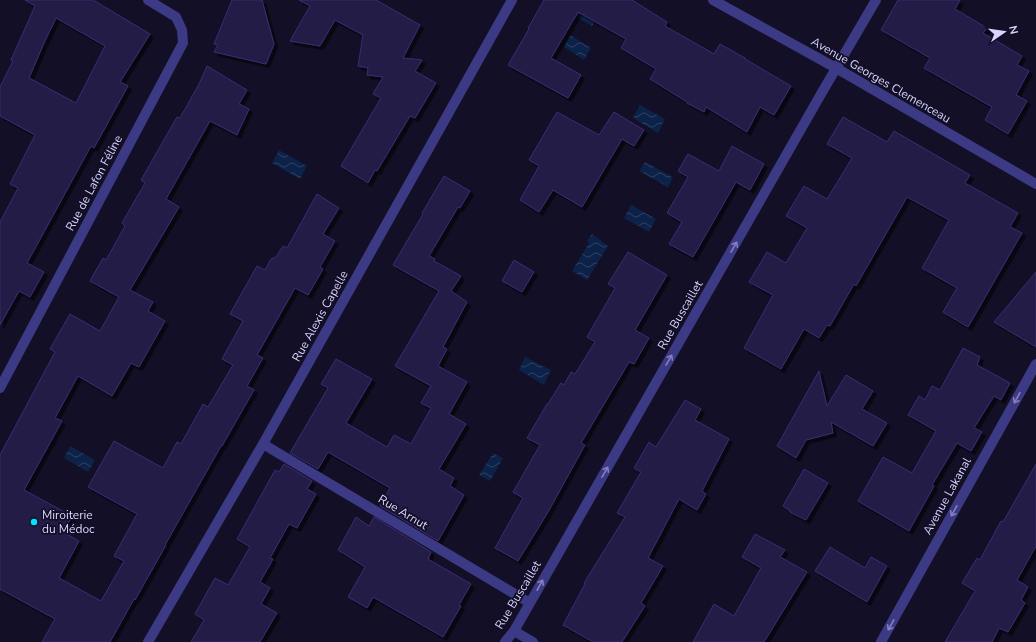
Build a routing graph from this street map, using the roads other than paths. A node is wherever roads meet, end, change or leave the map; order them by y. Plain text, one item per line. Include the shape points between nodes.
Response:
1 (148, 0) edge
2 (512, 0) edge
3 (713, 0) edge
4 (876, 0) edge
5 (836, 68) junction
6 (1036, 184) edge
7 (1036, 364) edge
8 (0, 388) edge
9 (263, 444) junction
10 (530, 603) junction
11 (514, 631) junction
12 (148, 642) edge
13 (505, 642) edge
14 (533, 642) edge
15 (881, 642) edge

1 - 8 street, Rue de Lafon Féline via 176,17 182,30 182,43
2 - 9 street, Rue Alexis Capelle
3 - 5 street, Avenue Georges Clemenceau
4 - 5 street, Rue Buscaillet
5 - 6 street, Avenue Georges Clemenceau
10 -> 5 street, Rue Buscaillet
7 -> 15 street, Avenue Lakanal
9 - 10 street, Rue Arnut
9 - 12 street, Rue Alexis Capelle
10 - 11 street, Rue Buscaillet
11 - 13 street, Rue Buscaillet
11 - 14 street

